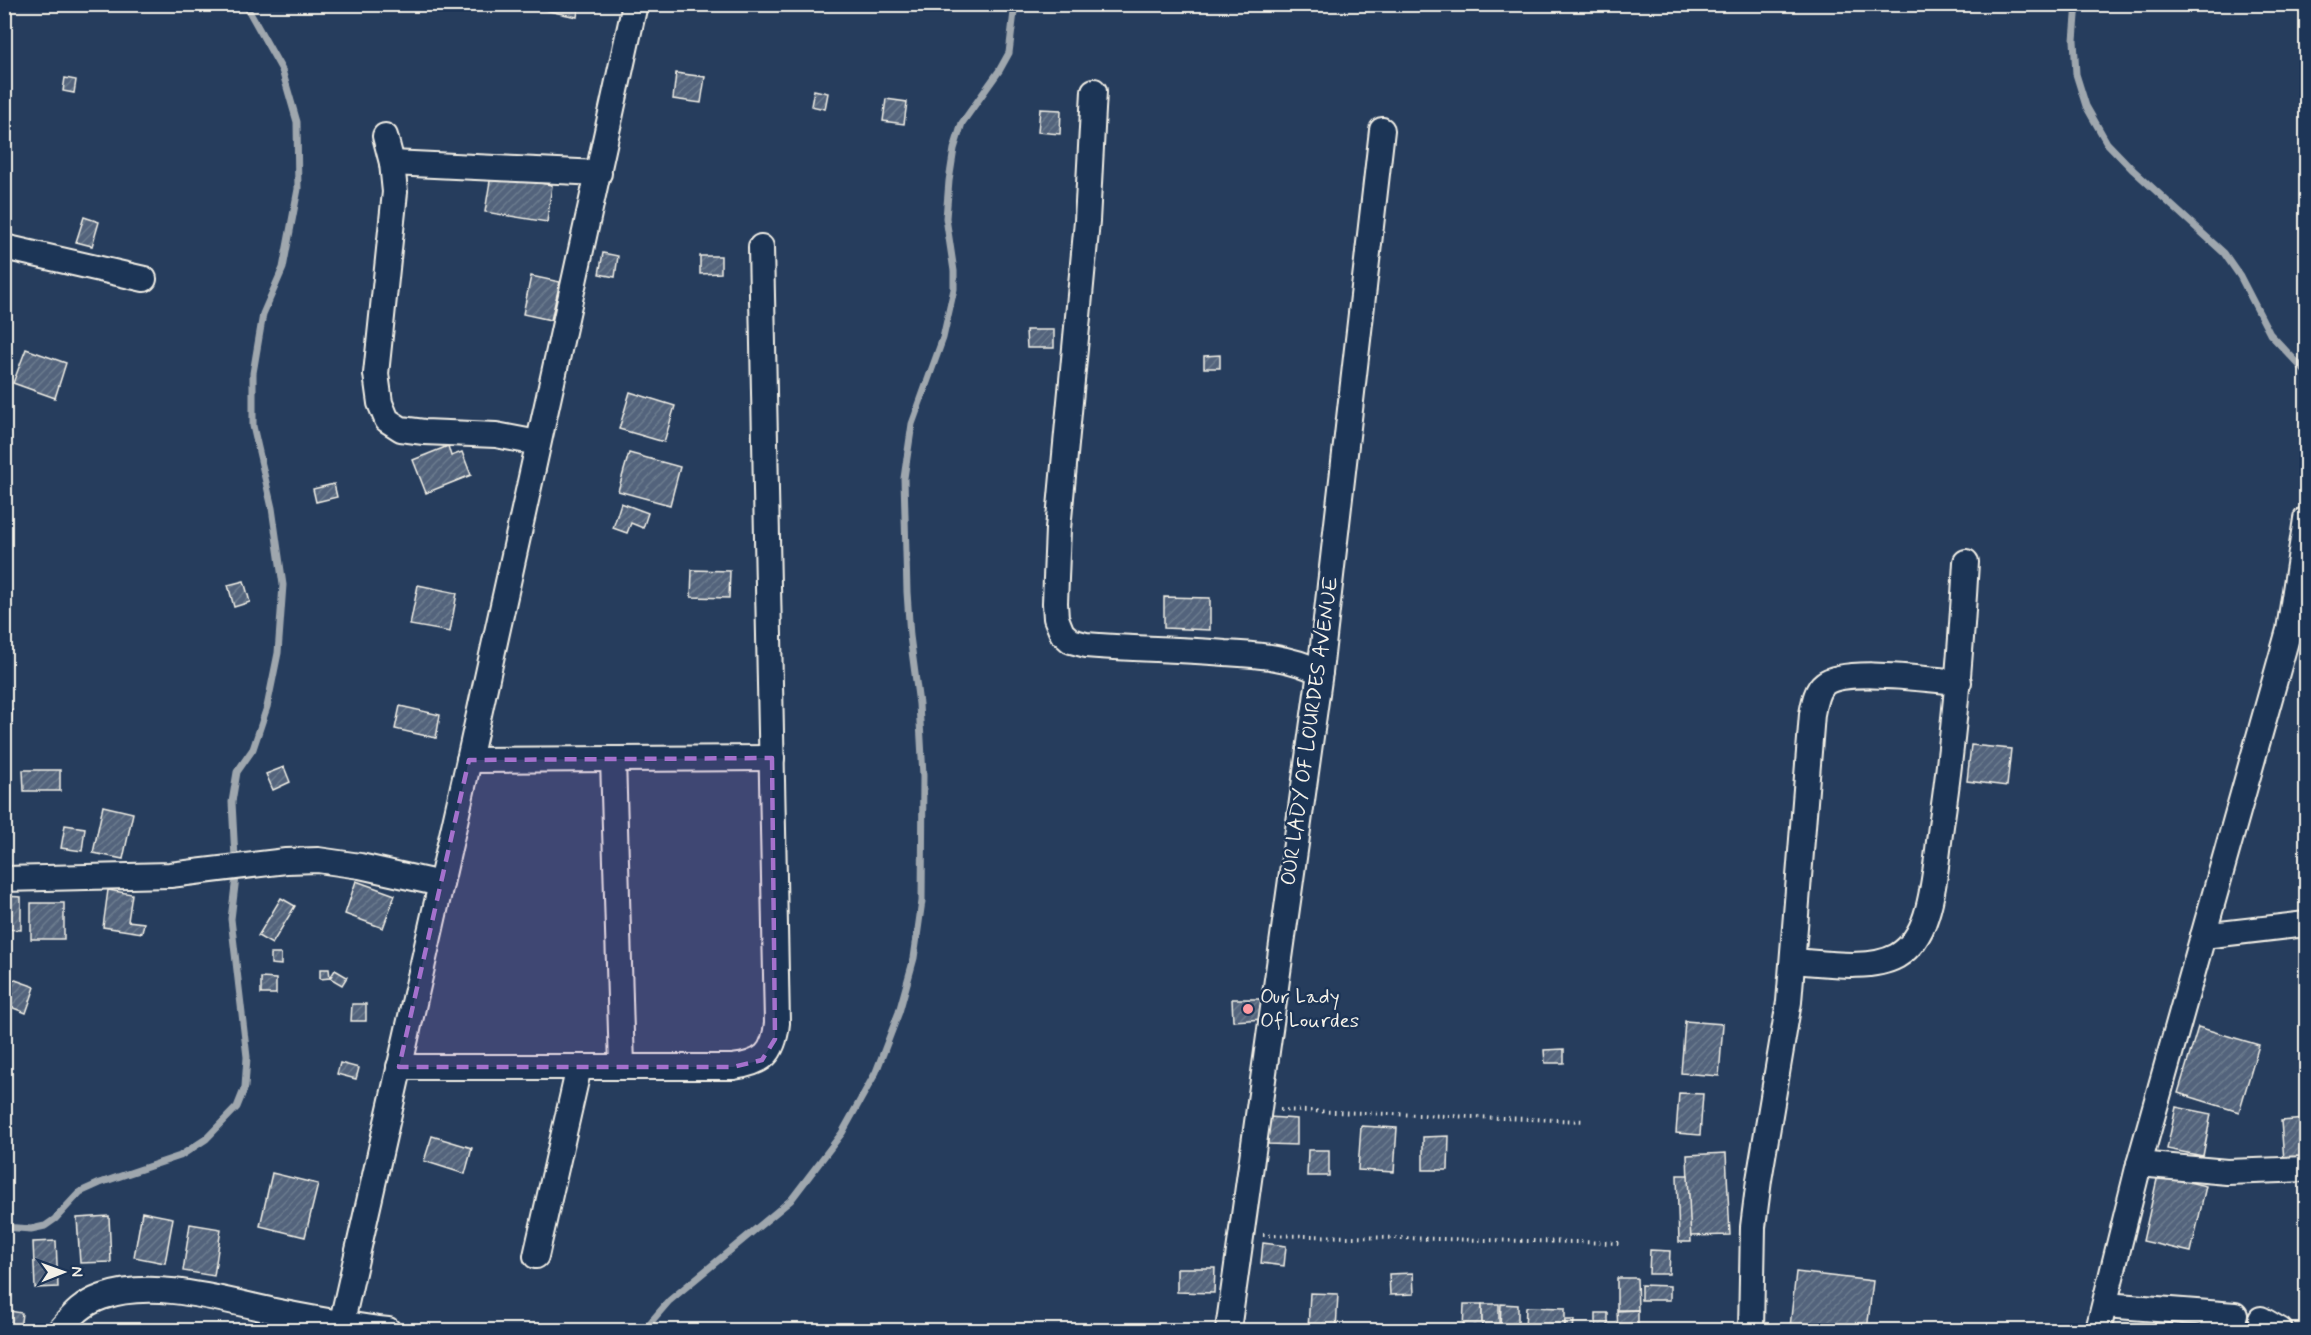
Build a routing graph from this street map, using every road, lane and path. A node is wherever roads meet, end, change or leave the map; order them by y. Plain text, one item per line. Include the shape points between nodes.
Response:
1 (635, 4) edge
2 (1094, 91) dead end
3 (1382, 130) dead end
4 (385, 135) dead end
5 (392, 163) junction
6 (599, 173) junction
7 (4, 247) edge
8 (761, 247) dead end
9 (144, 279) dead end
10 (538, 443) junction
11 (2307, 519) edge
12 (1966, 562) dead end
13 (1320, 672) junction
14 (1959, 682) junction
15 (772, 758) junction
16 (613, 759) junction
17 (469, 760) junction
18 (4, 879) edge
19 (441, 884) junction
20 (2307, 924) edge
21 (2203, 936) junction
22 (1793, 962) junction
23 (399, 1067) junction
24 (579, 1067) junction
25 (622, 1067) junction
26 (1258, 1109) junction
27 (1584, 1121) dead end
28 (2139, 1164) junction
29 (2307, 1169) edge
30 (1241, 1234) junction
31 (1620, 1243) dead end
32 (536, 1256) dead end
33 (2104, 1305) junction
34 (2235, 1315) dead end
35 (341, 1328) edge
36 (60, 1330) edge
37 (388, 1330) edge
38 (1228, 1330) edge
39 (1751, 1330) edge
40 (2098, 1330) edge

1 - 6 street
2 - 13 street via 1086,232 1058,529 1056,618 1062,633 1071,641 1086,645 1254,655 1295,661
3 - 13 street, OUR LADY OF LOURDES AVENUE
4 - 5 street
5 - 6 street
5 - 10 street via 393,222 375,374 387,420 401,429 496,435
6 - 10 street
7 - 9 street
8 - 15 street
10 - 17 street
11 - 21 street via 2289,630
12 - 14 street
13 - 26 street, OUR LADY OF LOURDES AVENUE
14 - 22 street via 1935,866 1926,915 1917,938 1898,956 1882,962
14 - 22 street via 1854,674 1833,678 1822,685 1812,714
15 - 16 street
15 - 25 street via 777,1023 770,1050 762,1060 733,1067
16 - 17 street
16 - 25 street
17 - 19 street
18 - 19 street via 170,874 318,860
19 - 23 street
20 - 21 street
21 - 28 street
22 - 39 street via 1756,1204
23 - 24 street
23 - 35 street
24 - 25 street
24 - 32 street
26 - 27 path
26 - 30 street, OUR LADY OF LOURDES AVENUE
28 - 29 street via 2227,1172
28 - 33 street
30 - 31 path
30 - 38 street, OUR LADY OF LOURDES AVENUE
33 - 34 street
33 - 40 street
35 - 36 street via 219,1299 136,1290 103,1297 78,1308
35 - 37 street

